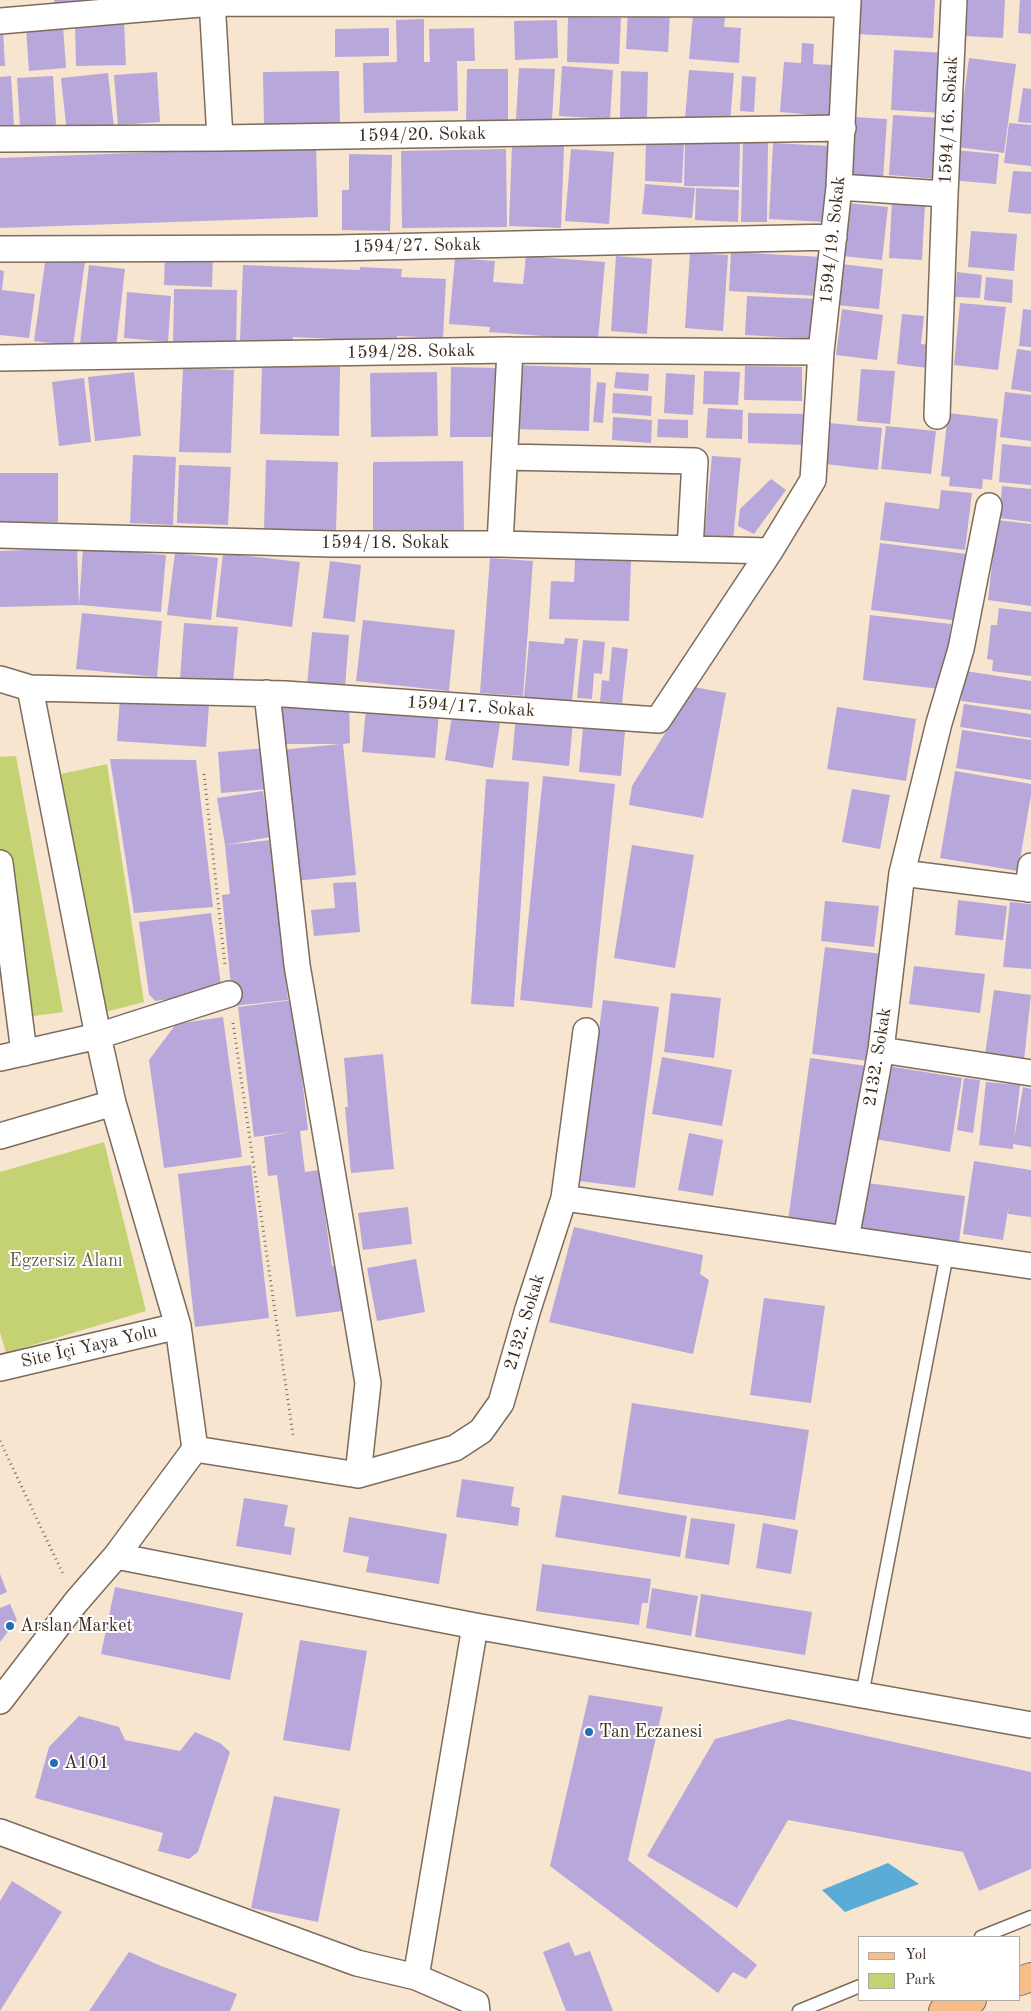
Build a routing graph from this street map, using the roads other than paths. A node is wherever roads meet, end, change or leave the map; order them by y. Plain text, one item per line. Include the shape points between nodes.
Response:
1 (954, 0) edge
2 (212, 1) edge
3 (552, 2) edge
4 (848, 2) edge
5 (0, 21) edge
6 (843, 128) junction
7 (220, 138) junction
8 (0, 139) edge
9 (839, 187) junction
10 (945, 194) junction
11 (834, 236) junction
12 (0, 249) edge
13 (510, 350) junction
14 (821, 352) junction
15 (0, 358) edge
16 (937, 416) dead end
17 (505, 457) junction
18 (813, 480) joint
19 (990, 506) dead end
20 (0, 535) edge
21 (500, 544) junction
22 (690, 549) junction
23 (770, 551) junction
24 (0, 679) edge
25 (30, 688) junction
26 (267, 693) junction
27 (0, 863) edge
28 (902, 873) junction
29 (1030, 881) edge
30 (228, 994) road end
31 (586, 1031) dead end
32 (98, 1036) junction
33 (881, 1050) junction
34 (12, 1056) edge
35 (1031, 1073) edge
36 (113, 1103) junction
37 (0, 1136) edge
38 (564, 1198) junction
39 (846, 1239) junction
40 (948, 1254) junction
41 (1031, 1266) edge
42 (178, 1326) junction
43 (0, 1368) edge
44 (195, 1449) junction
45 (358, 1475) junction
46 (116, 1556) junction
47 (475, 1626) junction
48 (862, 1695) junction
49 (0, 1701) edge
50 (1031, 1725) edge
51 (0, 1832) edge
52 (1031, 1917) edge
53 (984, 1936) edge
54 (416, 1977) junction
55 (858, 1987) edge
56 (969, 2001) edge
57 (478, 2011) edge
58 (799, 2011) edge
59 (943, 2011) edge

1 - 10 street, 1594/16. Sokak
2 - 3 street
2 - 5 street
2 - 7 street
3 - 4 street
4 - 6 street, 1594/19. Sokak
6 - 7 street, 1594/20. Sokak
6 - 9 street, 1594/19. Sokak
7 - 8 street, 1594/20. Sokak
9 - 10 street, 1594/16. Sokak
9 - 11 street, 1594/19. Sokak
10 - 16 street
11 - 12 street, 1594/27. Sokak via 335,248
11 - 14 street, 1594/19. Sokak
13 - 14 street, 1594/28. Sokak
13 - 15 street, 1594/28. Sokak
13 - 17 street
14 - 18 street, 1594/19. Sokak
17 - 21 street
17 - 22 street via 695,461
18 - 23 street, 1594/17. Sokak
19 - 28 street, 2132. Sokak via 961,649 938,723
20 - 21 street, 1594/18. Sokak via 333,544
21 - 22 street, 1594/18. Sokak
22 - 23 street, 1594/18. Sokak
23 - 26 street, 1594/17. Sokak via 658,720
24 - 25 street, 1594/17. Sokak
25 - 26 street, 1594/17. Sokak
25 - 32 street
26 - 45 street via 297,965 368,1383
27 - 34 street
28 - 29 street
28 - 33 street, 2132. Sokak
30 - 32 street
31 - 38 street, 2132. Sokak
32 - 34 street
32 - 36 street
33 - 35 street
33 - 39 street, 2132. Sokak
36 - 37 street
36 - 42 street
38 - 39 street
38 - 45 street, 2132. Sokak via 501,1403 480,1431 455,1448
39 - 40 street
40 - 41 street
40 - 48 lane
42 - 43 street, Site İçi Yaya Yolu
42 - 44 street
44 - 45 street, 2132. Sokak
44 - 46 street
46 - 47 street
46 - 49 street
47 - 48 street
47 - 54 street
48 - 50 street
51 - 54 street via 356,1963
52 - 53 lane
54 - 57 street via 476,2002
55 - 58 lane
56 - 59 main road

